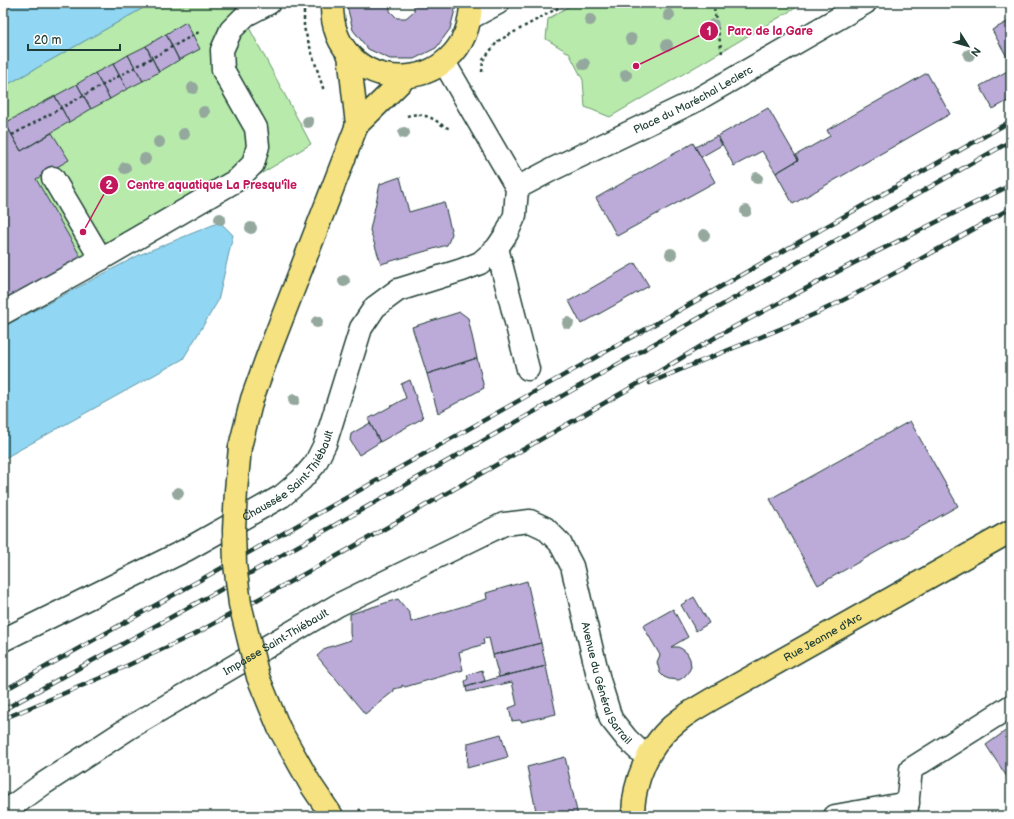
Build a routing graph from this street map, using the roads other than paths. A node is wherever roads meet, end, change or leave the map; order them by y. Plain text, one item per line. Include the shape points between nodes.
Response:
1 (269, 3) edge
2 (332, 3) edge
3 (498, 3) edge
4 (865, 3) edge
5 (470, 11) edge
6 (350, 54) junction
7 (444, 62) junction
8 (406, 77) junction
9 (357, 125) junction
10 (53, 178) dead end
11 (517, 188) junction
12 (497, 248) junction
13 (101, 259) junction
14 (3, 313) edge
15 (528, 368) dead end
16 (1011, 531) edge
17 (560, 543) joint
18 (3, 640) edge
19 (1011, 706) edge
20 (647, 758) junction
21 (907, 810) edge
22 (3, 812) edge
23 (332, 816) edge
24 (632, 816) edge
25 (835, 816) edge

1 - 13 street via 246,15 231,30 222,50 223,70 256,128 258,146 253,164 237,180
2 - 6 main road via 335,27 340,41
3 - 5 street
4 - 11 street, Place du Maréchal Leclerc via 693,102
5 - 7 main road via 464,37 456,51
6 - 8 main road via 369,69 393,77
6 - 9 main road
7 - 8 main road via 426,73
7 - 11 street
8 - 9 main road
9 - 23 main road, bridge via 252,399 240,447 234,530 240,604 258,677 279,728
10 - 13 street
11 - 12 street via 514,215 507,233
12 - 15 street
12 - 18 street, Chaussée Saint-Thiébault via 480,262 462,270 398,290 375,307 361,328 325,444 315,464 282,496 186,550
13 - 14 street
16 - 20 main road, Rue Jeanne d'Arc via 714,698 677,722 660,738
17 - 20 street, Avenue du Général Sarrail via 572,566 611,719
17 - 22 street, Impasse Saint-Thiébault via 546,528 530,521 497,527 338,605 129,728
19 - 21 street via 911,769
20 - 24 main road via 638,780
21 - 25 street

